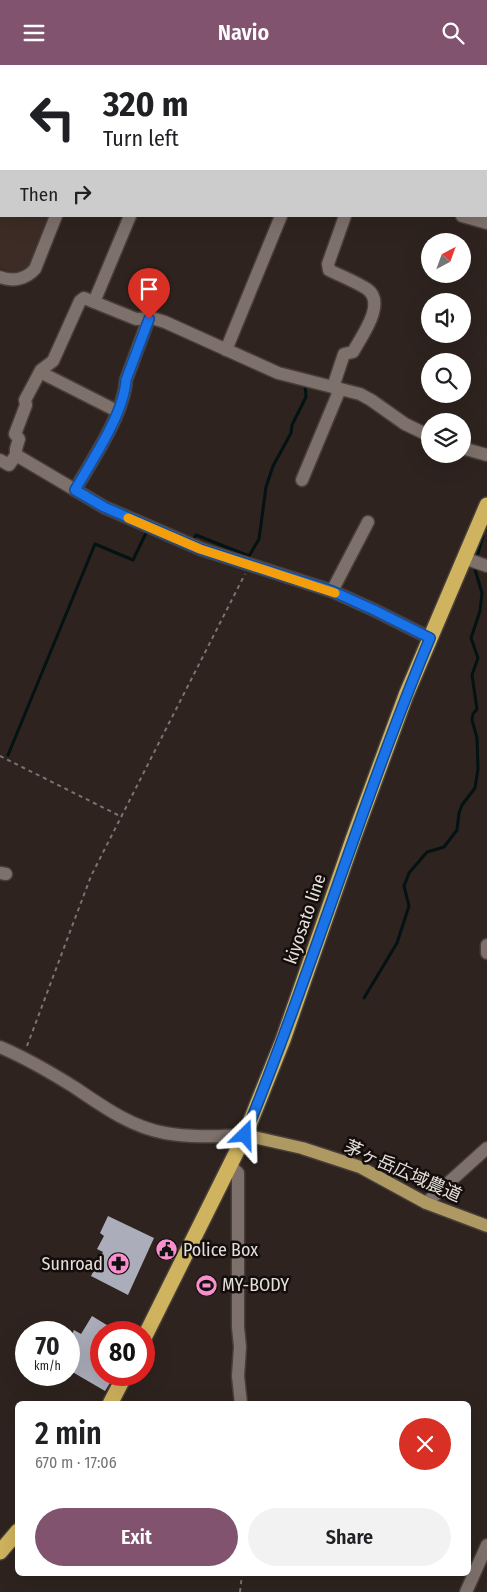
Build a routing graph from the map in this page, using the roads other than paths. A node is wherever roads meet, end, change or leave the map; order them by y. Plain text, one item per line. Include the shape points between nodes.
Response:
1 (56, 217) edge
2 (130, 217) edge
3 (281, 217) edge
4 (345, 217) edge
5 (466, 217) edge
6 (487, 223) edge
7 (0, 277) edge
8 (94, 302) junction
9 (149, 319) junction
10 (226, 350) junction
11 (40, 372) junction
12 (336, 388) junction
13 (117, 411) junction
14 (421, 432) edge
15 (471, 451) edge
16 (16, 455) junction
17 (487, 455) edge
18 (0, 460) edge
19 (302, 480) dead end
20 (75, 490) junction
21 (487, 505) edge
22 (368, 522) dead end
23 (464, 558) junction
24 (487, 566) edge
25 (332, 591) junction
26 (430, 638) junction
27 (487, 945) edge
28 (487, 953) edge
29 (0, 1047) edge
30 (245, 1135) junction
31 (487, 1148) edge
32 (230, 1165) junction
33 (426, 1203) junction
34 (487, 1226) edge
35 (152, 1321) edge
36 (119, 1386) edge
37 (112, 1401) edge
38 (241, 1401) edge
39 (15, 1534) edge
40 (487, 1545) edge
41 (0, 1552) edge
42 (466, 1592) edge

1 - 7 street via 35,269 29,276 13,280
2 - 8 street
3 - 10 street
4 - 12 street via 328,270 369,290 375,299 374,311 353,352 344,354
5 - 6 street
8 - 9 street via 136,319
8 - 11 street via 84,298 80,301 53,361
9 - 10 street via 165,322
9 - 13 street
10 - 12 street via 278,373
11 - 13 street
11 - 16 street via 25,400 15,434 19,439
12 - 14 street via 372,400
12 - 19 street
13 - 20 street
15 - 17 street
16 - 18 street via 9,465
16 - 20 street
20 - 25 street via 104,507 200,549
21 - 23 highway, kiyosato line
22 - 25 street
23 - 24 street
23 - 26 highway, kiyosato line
25 - 26 street
26 - 30 highway, kiyosato line via 385,751 283,1040
27 - 28 street
29 - 30 street via 43,1068 141,1127 193,1136
30 - 32 highway, kiyosato line
30 - 33 main road, 茅ヶ岳広域農道 via 302,1148 360,1167
31 - 33 street
32 - 35 highway, kiyosato line
32 - 38 street via 238,1173
33 - 34 main road, 茅ヶ岳広域農道
36 - 37 highway
39 - 41 highway
40 - 42 street

